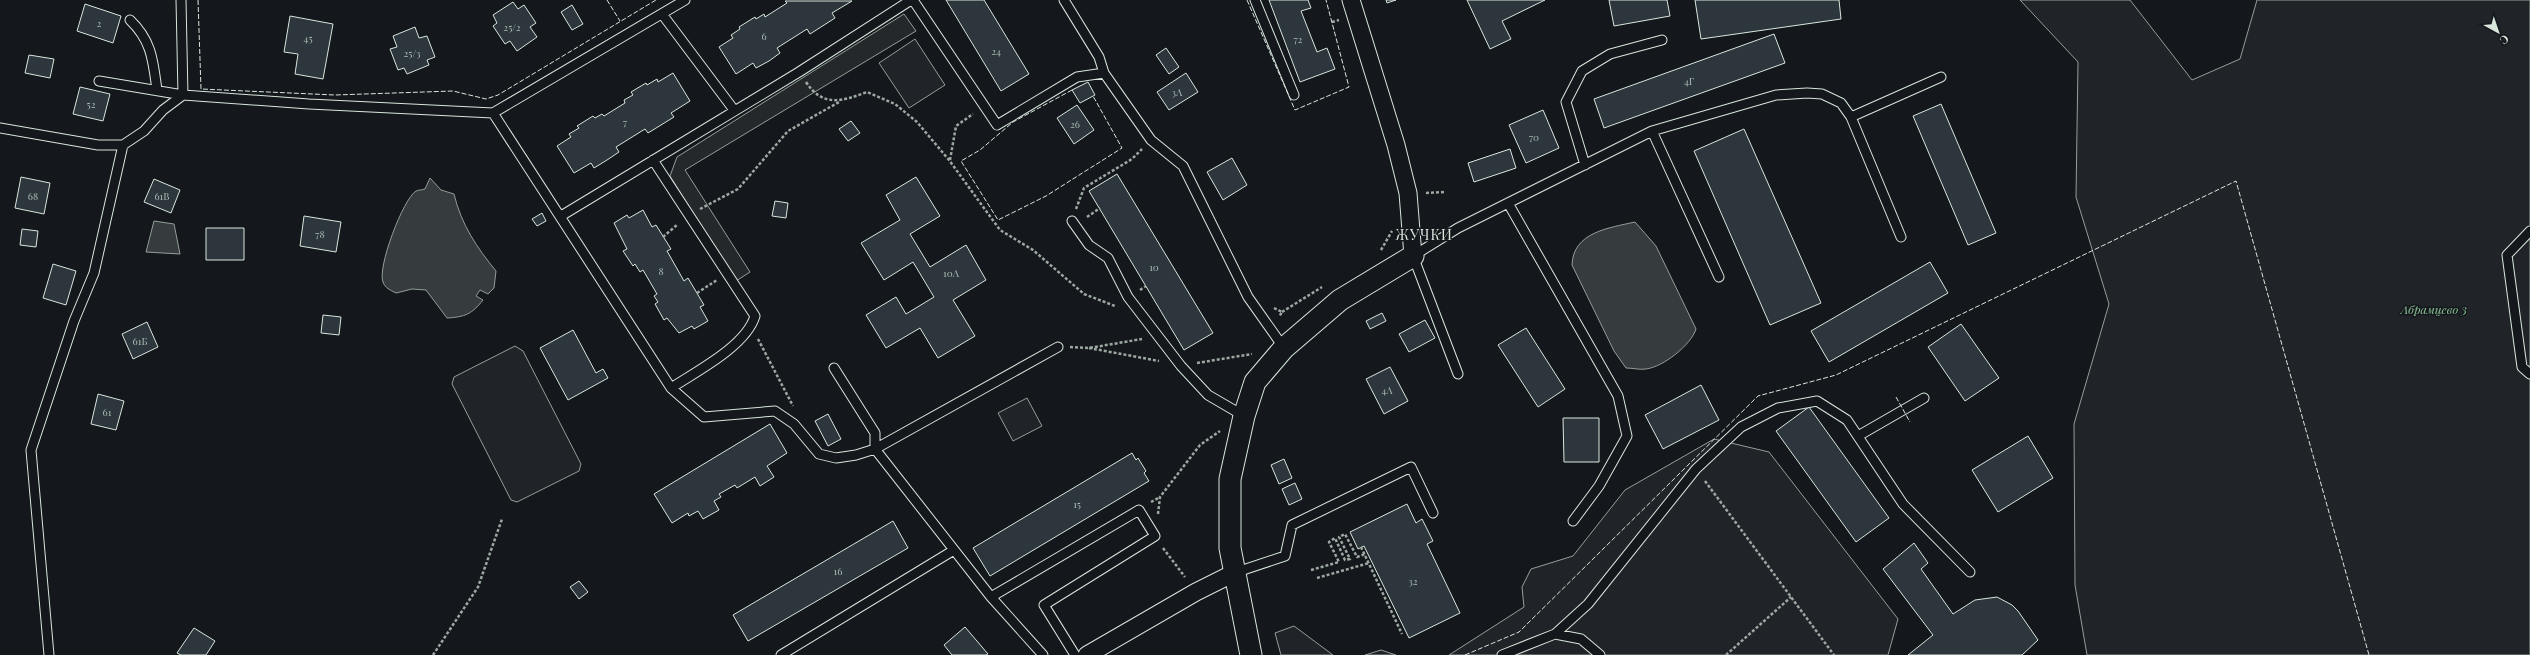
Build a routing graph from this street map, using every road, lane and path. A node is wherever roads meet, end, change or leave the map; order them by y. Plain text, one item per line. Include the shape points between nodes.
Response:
1 (181, 0) edge
2 (912, 0) edge
3 (1064, 0) edge
4 (1255, 0) edge
5 (1351, 0) edge
6 (683, 1) edge
7 (662, 14) junction
8 (130, 20) dead end
9 (1662, 40) dead end
10 (799, 72) junction
11 (1104, 73) junction
12 (1941, 77) dead end
13 (99, 81) dead end
14 (157, 90) junction
15 (183, 95) junction
16 (1294, 95) dead end
17 (839, 102) junction
18 (984, 106) junction
19 (734, 110) junction
20 (493, 113) junction
21 (1851, 117) junction
22 (0, 128) edge
23 (1652, 131) junction
24 (1151, 140) junction
25 (123, 145) junction
26 (653, 160) junction
27 (950, 160) junction
28 (1585, 165) junction
29 (1508, 203) junction
30 (689, 214) junction
31 (561, 216) junction
32 (1072, 221) joint
33 (1393, 228) dead end
34 (2530, 232) edge
35 (663, 237) dead end
36 (1901, 237) dead end
37 (1376, 253) dead end
38 (1413, 256) junction
39 (727, 274) junction
40 (1718, 277) dead end
41 (1329, 283) dead end
42 (697, 293) dead end
43 (1114, 306) dead end
44 (1282, 312) dead end
45 (752, 326) junction
46 (1158, 338) junction
47 (1058, 347) joint
48 (1284, 348) junction
49 (834, 368) dead end
50 (1458, 374) dead end
51 (2530, 374) edge
52 (671, 388) junction
53 (1924, 398) dead end
54 (796, 412) dead end
55 (1244, 416) junction
56 (1858, 436) junction
57 (875, 449) junction
58 (1696, 469) junction
59 (1433, 513) dead end
60 (502, 520) dead end
61 (1573, 521) dead end
62 (1155, 536) junction
63 (1361, 547) dead end
64 (954, 550) junction
65 (1364, 554) junction
66 (1368, 563) junction
67 (1311, 570) dead end
68 (1970, 572) dead end
69 (1234, 573) junction
70 (1317, 578) dead end
71 (1196, 592) junction
72 (991, 597) junction
73 (1791, 597) junction
74 (1402, 634) dead end
75 (1555, 634) junction
76 (49, 655) edge
77 (433, 655) edge
78 (781, 655) edge
79 (1043, 655) edge
80 (1075, 655) edge
81 (1087, 655) edge
82 (1250, 655) edge
83 (1502, 655) edge
84 (1600, 655) edge
85 (1726, 655) edge
86 (1834, 655) edge

1 - 15 lane
2 - 10 lane
2 - 18 lane
3 - 11 lane via 1099,57
4 - 16 lane
5 - 38 street via 1396,145 1408,193
6 - 7 lane
7 - 19 lane
7 - 20 lane
8 - 14 lane via 143,32 152,56
9 - 28 lane via 1610,54 1582,71 1566,102
10 - 17 path via 813,94
10 - 19 lane
11 - 18 lane via 1077,77 997,125
11 - 24 lane
12 - 21 lane
13 - 14 lane
14 - 15 lane
15 - 20 lane
15 - 25 lane via 163,110 144,131
17 - 27 path via 867,92 895,104 917,122
17 - 30 path via 788,131 738,190
18 - 27 path via 956,126
19 - 26 lane
20 - 31 lane
21 - 23 lane via 1841,103 1822,94 1776,95
21 - 36 lane
22 - 25 lane via 98,145
23 - 28 lane
23 - 40 lane
24 - 32 path via 1132,159 1084,188
24 - 48 lane via 1182,166 1248,297
25 - 76 lane via 94,273 74,321 31,450
26 - 30 lane
26 - 31 lane
27 - 43 path via 1000,230 1033,250 1084,294
28 - 29 lane
29 - 38 lane via 1458,228
29 - 61 lane via 1618,396 1627,436 1599,486
30 - 35 path
30 - 39 lane
31 - 52 lane
32 - 46 lane via 1089,245 1108,258 1128,297
33 - 37 path via 1382,249
34 - 51 lane via 2507,256 2522,367
38 - 48 street via 1340,300
38 - 50 lane
39 - 42 path
39 - 45 lane via 755,316
41 - 44 path
45 - 52 lane via 734,345
45 - 54 path
46 - 47 path via 1089,348
46 - 55 lane via 1208,395
47 - 57 lane
48 - 55 street via 1255,382
49 - 57 lane via 875,434
52 - 57 lane via 704,417 775,411 794,424 819,454 836,458
53 - 56 lane
55 - 62 path via 1200,445 1160,497
55 - 69 street via 1230,479 1230,548
56 - 58 lane via 1847,420 1817,401 1778,408 1741,427
56 - 68 lane via 1903,504
57 - 64 lane
58 - 73 path
58 - 75 lane via 1588,604
59 - 69 lane via 1411,467 1292,525 1285,556
60 - 77 path via 478,587
62 - 71 path
62 - 72 lane via 1139,510
62 - 80 lane via 1044,605
63 - 65 path
64 - 72 lane
64 - 78 lane
65 - 66 path
65 - 67 path via 1357,557 1345,534 1339,537 1350,559 1345,560 1335,538 1329,542 1339,562
66 - 70 path
66 - 74 path
69 - 71 street
69 - 82 street
71 - 81 street
72 - 79 lane
73 - 85 path
73 - 86 path
75 - 83 lane
75 - 84 lane via 1580,638

